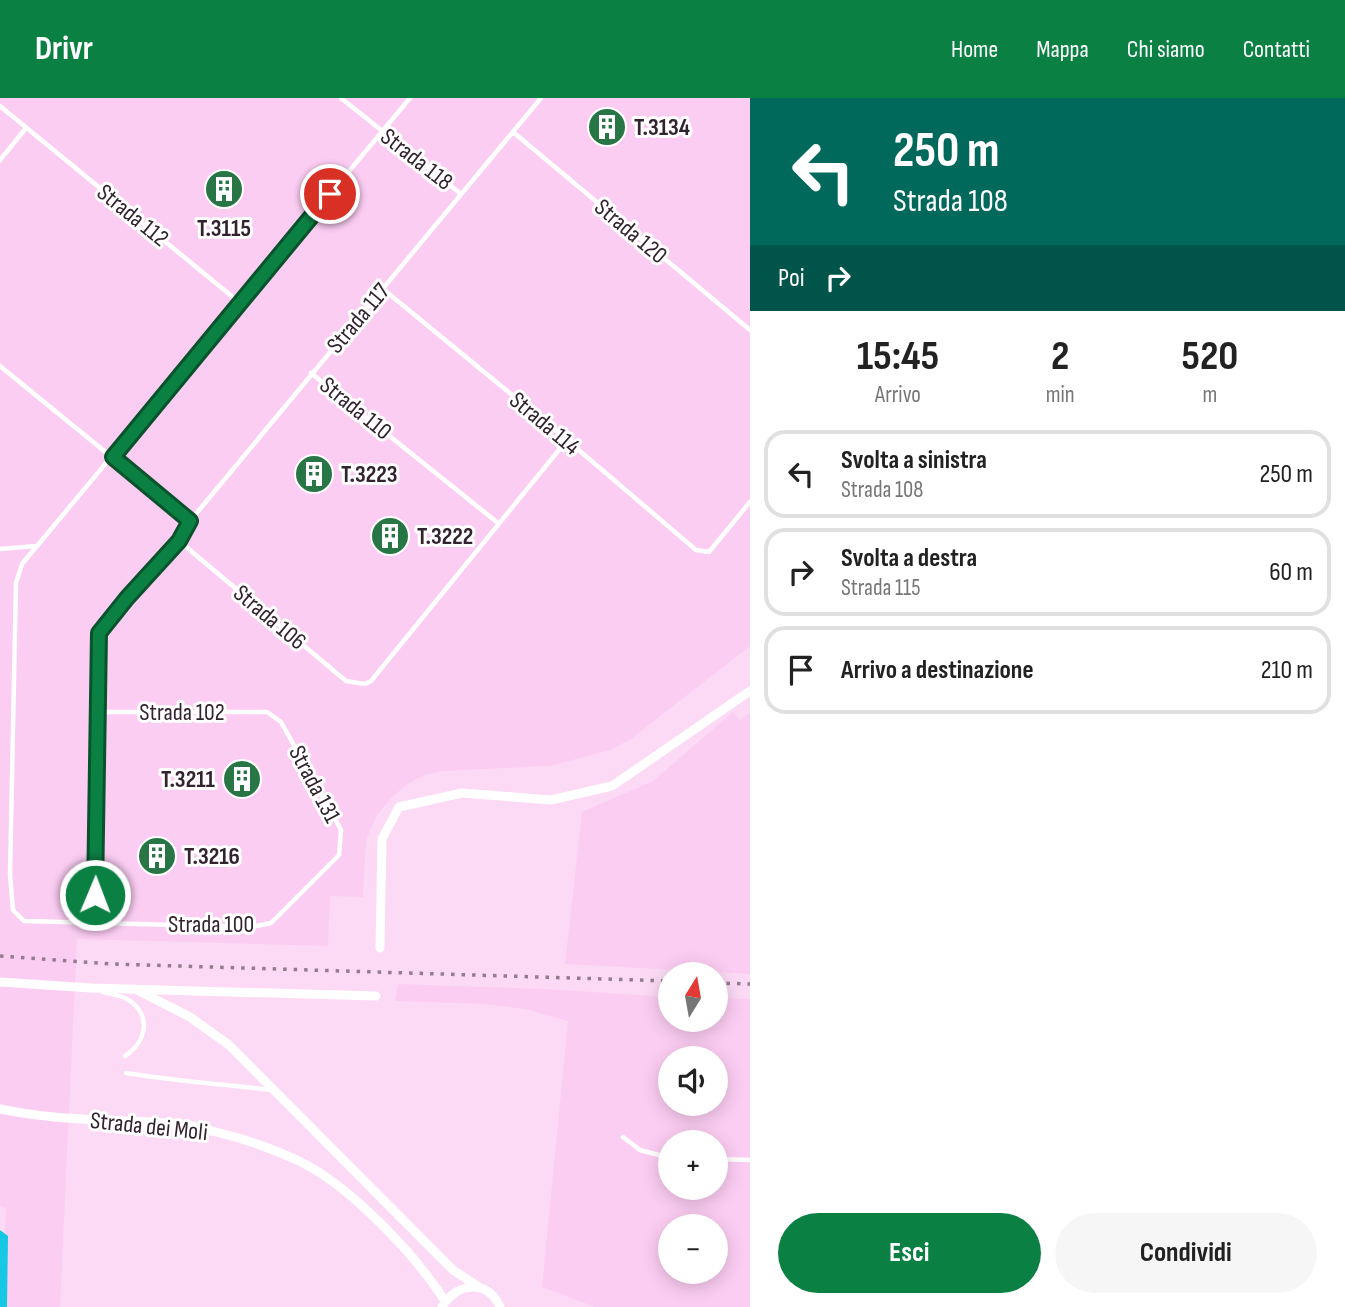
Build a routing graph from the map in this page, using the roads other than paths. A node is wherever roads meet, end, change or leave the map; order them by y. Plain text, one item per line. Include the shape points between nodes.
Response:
1 (341, 98) edge
2 (410, 98) edge
3 (541, 98) edge
4 (0, 106) edge
5 (26, 128) junction
6 (381, 132) junction
7 (513, 132) junction
8 (0, 160) edge
9 (461, 194) junction
10 (383, 289) junction
11 (240, 303) junction
12 (750, 330) edge
13 (0, 366) edge
14 (311, 373) junction
15 (567, 440) junction
16 (113, 457) junction
17 (750, 502) edge
18 (190, 521) junction
19 (498, 523) junction
20 (179, 541) junction
21 (37, 546) junction
22 (0, 549) edge
23 (750, 691) edge
24 (97, 712) junction
25 (267, 712) joint
26 (0, 874) edge
27 (10, 874) junction
28 (95, 921) junction
29 (271, 923) joint
30 (380, 948) dead end
31 (0, 982) edge
32 (91, 988) junction
33 (135, 989) junction
34 (376, 996) dead end
35 (125, 1056) dead end
36 (126, 1073) dead end
37 (272, 1090) junction
38 (0, 1109) edge
39 (623, 1137) dead end
40 (658, 1155) edge
41 (728, 1159) edge
42 (750, 1160) edge
43 (479, 1287) junction
44 (444, 1304) edge
45 (502, 1306) edge

1 - 6 lane, Strada 118
2 - 6 lane
3 - 7 lane, Strada 117
4 - 5 lane, Strada 112
5 - 8 lane
5 - 11 lane, Strada 112
6 - 9 lane, Strada 118
6 - 11 lane
7 - 9 lane, Strada 117
7 - 12 lane, Strada 120
9 - 10 lane, Strada 117
10 - 14 lane, Strada 117
10 - 15 lane, Strada 114
11 - 16 lane
13 - 16 lane
14 - 18 lane, Strada 117
14 - 19 lane, Strada 110
15 - 17 lane, Strada 114 via 696,550 709,552
15 - 19 lane
16 - 18 lane
16 - 21 lane
18 - 20 lane, Strada 117
19 - 20 lane, Strada 106 via 365,684 346,681
20 - 24 lane, Strada 117 via 99,633
21 - 22 lane
21 - 27 lane via 22,564 16,583
23 - 30 street via 612,786 551,800 462,793 398,807 382,839
24 - 25 lane, Strada 102
24 - 28 lane, Strada 117
25 - 29 lane, Strada 131 via 281,722 341,830 339,855
26 - 27 lane
27 - 28 lane, Strada 100 via 13,911 24,921
28 - 29 lane, Strada 100 via 251,927
31 - 32 street
32 - 33 street
32 - 35 lane via 124,998 145,1020 143,1037
33 - 34 street
33 - 37 street via 190,1017 229,1045
36 - 37 lane
37 - 43 street via 453,1270
38 - 44 street, Strada dei Moli via 32,1116 183,1124 240,1137 303,1163 340,1188 400,1244 435,1285
39 - 40 lane via 640,1150
41 - 42 lane
43 - 44 street via 456,1291
43 - 45 street via 491,1292

